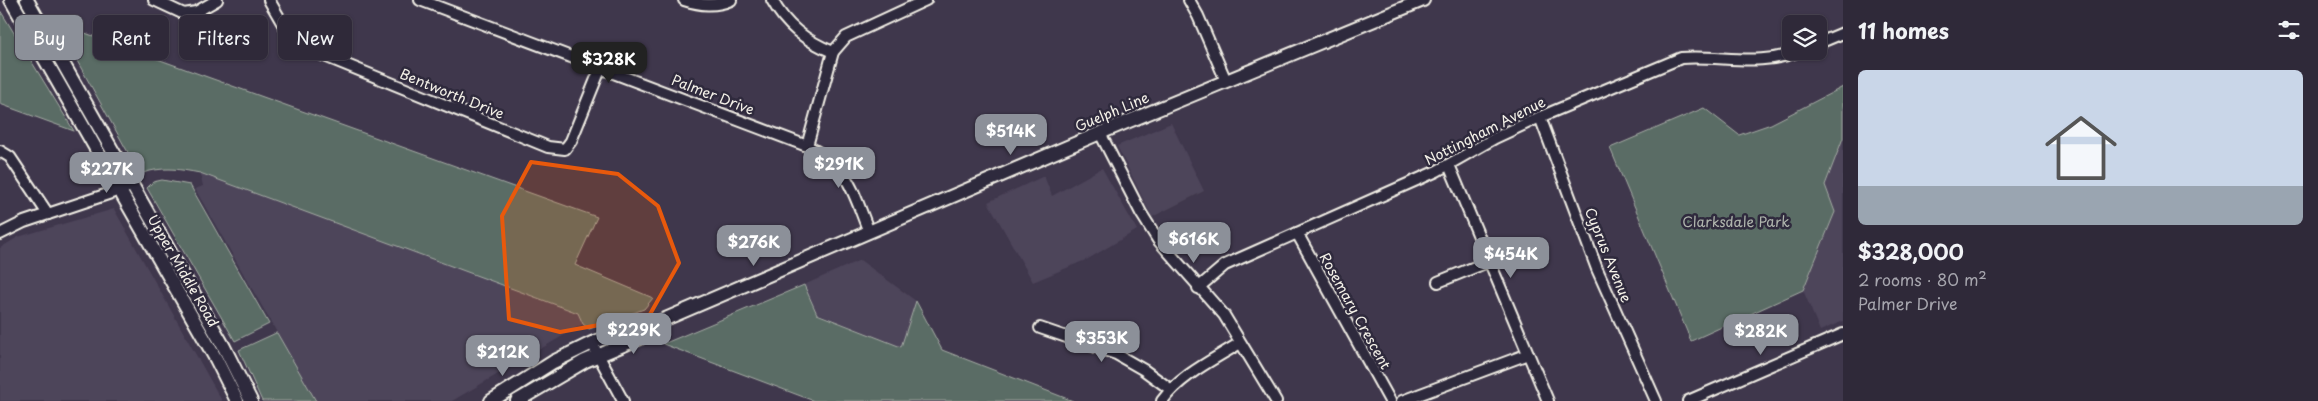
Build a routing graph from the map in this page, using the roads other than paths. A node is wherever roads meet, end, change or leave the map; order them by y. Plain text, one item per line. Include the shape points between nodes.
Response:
1 (11, 0) edge
2 (26, 0) edge
3 (154, 0) edge
4 (217, 0) edge
5 (269, 0) edge
6 (420, 0) edge
7 (684, 0) edge
8 (731, 0) edge
9 (772, 0) edge
10 (926, 0) edge
11 (1188, 0) edge
12 (1423, 0) edge
13 (436, 3) edge
14 (1843, 33) edge
15 (1827, 40) edge
16 (834, 52) junction
17 (1782, 55) edge
18 (601, 67) junction
19 (1226, 81) junction
20 (1540, 117) junction
21 (1100, 133) junction
22 (807, 146) junction
23 (0, 151) edge
24 (1448, 165) junction
25 (126, 188) junction
26 (48, 214) junction
27 (869, 232) junction
28 (0, 234) edge
29 (1297, 234) junction
30 (1490, 261) junction
31 (1438, 282) dead end
32 (1198, 288) junction
33 (649, 326) junction
34 (1040, 328) dead end
35 (1843, 334) edge
36 (592, 343) junction
37 (1240, 343) junction
38 (1528, 354) junction
39 (598, 356) junction
40 (1170, 389) junction
41 (237, 401) edge
42 (251, 401) edge
43 (491, 401) edge
44 (517, 401) edge
45 (623, 401) edge
46 (1162, 401) edge
47 (1276, 401) edge
48 (1390, 401) edge
49 (1402, 401) edge
50 (1548, 401) edge
51 (1656, 401) edge
52 (1688, 401) edge

1 - 25 main road, Upper Middle Road
2 - 25 main road, Upper Middle Road
3 - 4 street via 184,14 196,12
5 - 18 street, Bentworth Drive via 291,38 305,48 548,148 565,149 571,141
6 - 13 street, Palmer Drive
7 - 8 street via 704,5
9 - 16 street via 780,14 802,37
10 - 16 street via 846,37
11 - 19 street
12 - 19 main road, Guelph Line
13 - 18 street, Palmer Drive
14 - 15 street
16 - 22 street
17 - 20 street, Nottingham Avenue via 1746,61 1706,56 1681,58
18 - 22 street, Palmer Drive
19 - 21 main road, Guelph Line
20 - 24 street, Nottingham Avenue
20 - 51 street, Cyprus Avenue via 1597,269
21 - 27 main road, Guelph Line
21 - 32 street via 1158,240
22 - 27 street, Palmer Drive via 826,155 842,170
23 - 26 street via 10,158
24 - 29 street, Nottingham Avenue
24 - 30 street
25 - 26 street
25 - 41 main road, Upper Middle Road
25 - 42 main road, Upper Middle Road via 224,347
26 - 28 street
27 - 33 main road, Guelph Line
29 - 32 street, Nottingham Avenue via 1225,265
29 - 48 street, Rosemary Crescent
30 - 31 street
30 - 38 street
32 - 37 street via 1224,315
33 - 36 main road, Guelph Line via 637,325
33 - 39 main road, Guelph Line via 640,338
34 - 40 street via 1116,354
35 - 52 street
36 - 39 street
36 - 43 main road, Guelph Line via 553,362
37 - 40 street
37 - 47 street
38 - 49 street
38 - 50 street
39 - 44 main road, Guelph Line via 560,374
39 - 45 street
40 - 46 street

